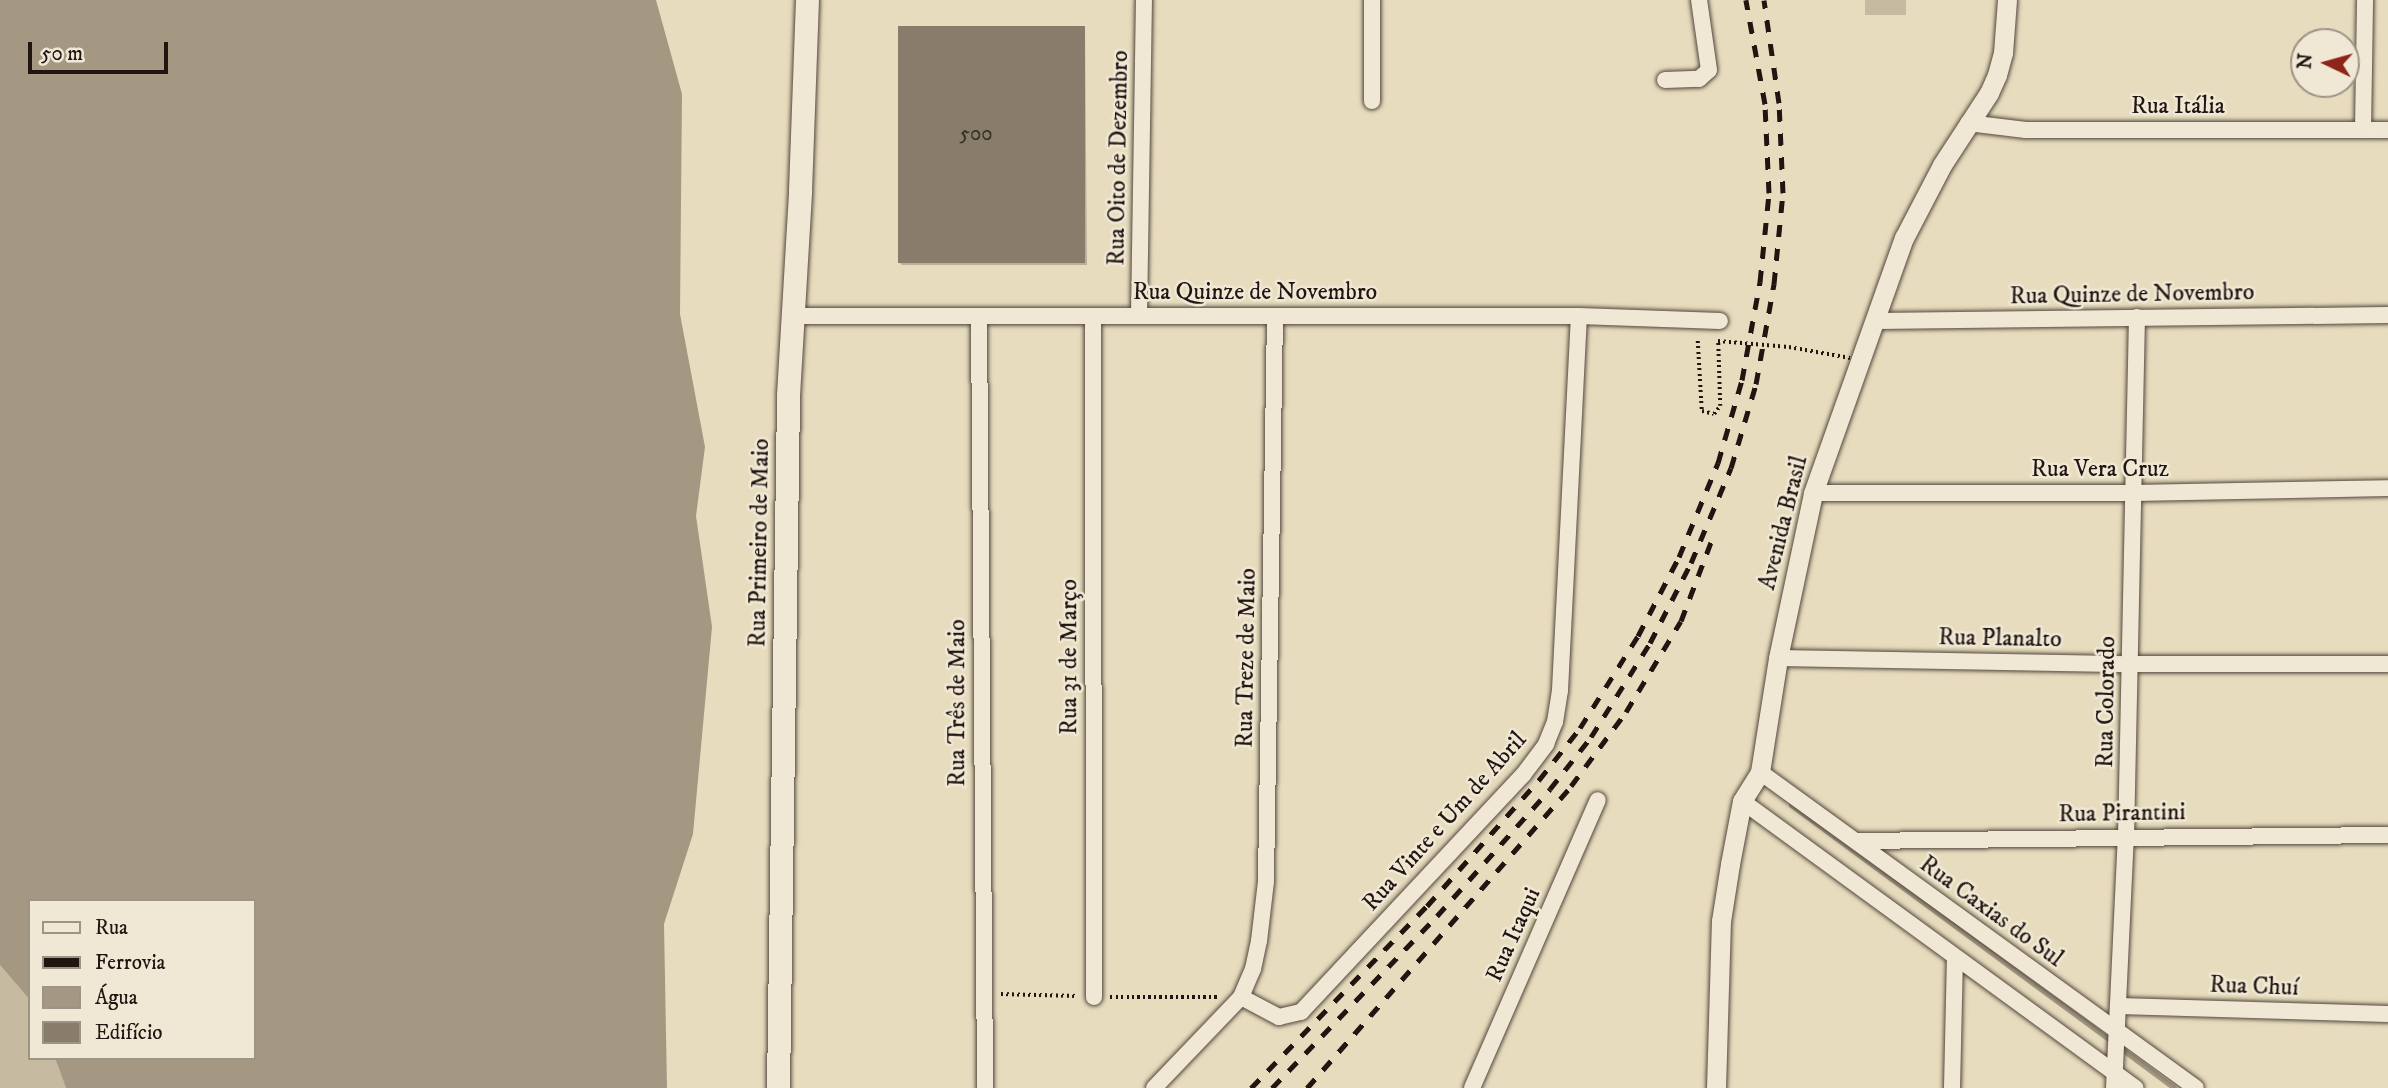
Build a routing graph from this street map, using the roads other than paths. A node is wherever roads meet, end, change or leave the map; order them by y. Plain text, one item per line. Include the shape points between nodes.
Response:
1 (807, 0) edge
2 (1144, 0) edge
3 (1372, 0) edge
4 (1699, 0) edge
5 (2007, 0) edge
6 (2365, 0) edge
7 (1665, 80) dead end
8 (1372, 101) dead end
9 (1968, 123) junction
10 (2363, 130) junction
11 (2388, 130) edge
12 (2388, 315) edge
13 (791, 316) junction
14 (1139, 316) junction
15 (1275, 316) junction
16 (1579, 316) junction
17 (979, 317) junction
18 (1093, 317) junction
19 (2137, 317) junction
20 (1720, 321) dead end
21 (1876, 321) junction
22 (2388, 488) edge
23 (1813, 493) junction
24 (2134, 494) junction
25 (1778, 658) junction
26 (2130, 664) junction
27 (2388, 664) edge
28 (1760, 772) junction
29 (1598, 800) dead end
30 (1742, 801) junction
31 (2388, 835) edge
32 (2126, 837) junction
33 (1857, 841) junction
34 (1955, 959) junction
35 (1094, 997) dead end
36 (1241, 997) junction
37 (2119, 1006) junction
38 (2388, 1014) edge
39 (2116, 1036) junction
40 (2115, 1077) edge
41 (778, 1088) edge
42 (985, 1088) edge
43 (1154, 1088) edge
44 (1472, 1088) edge
45 (1716, 1088) edge
46 (1952, 1088) edge
47 (2135, 1088) edge
48 (2196, 1088) edge

1 - 13 main road, Rua Primeiro de Maio
2 - 14 street, Rua Oito de Dezembro
3 - 8 street
4 - 7 street via 1709,69 1699,79
5 - 9 street, Avenida Brasil via 1997,75
6 - 10 street
9 - 10 street, Rua Itália via 2026,130
9 - 21 street, Avenida Brasil via 1909,227
10 - 11 street, Rua Itália
12 - 19 street, Rua Quinze de Novembro
13 - 17 street, Rua Quinze de Novembro
13 - 41 main road, Rua Primeiro de Maio
14 - 15 street, Rua Quinze de Novembro
14 - 18 street, Rua Quinze de Novembro
15 - 16 street, Rua Quinze de Novembro
15 - 36 street, Rua Treze de Maio via 1266,881 1253,970
16 - 20 street, Rua Quinze de Novembro
16 - 36 street, Rua Vinte e Um de Abril via 1560,690 1546,744 1301,1012 1279,1017
17 - 18 street, Rua Quinze de Novembro
17 - 42 street, Rua Três de Maio
18 - 35 street, Rua 31 de Março
19 - 21 street, Rua Quinze de Novembro
19 - 24 street, Rua Colorado
21 - 23 street, Avenida Brasil
22 - 24 street, Rua Vera Cruz
23 - 24 street, Rua Vera Cruz
23 - 25 street, Avenida Brasil
24 - 26 street, Rua Colorado
25 - 26 street, Rua Planalto
25 - 28 street, Avenida Brasil
26 - 27 street, Rua Planalto
26 - 32 street, Rua Colorado
28 - 30 street, Avenida Brasil
28 - 33 street, Rua Caxias do Sul
29 - 44 street, Rua Itaqui
30 - 34 street
30 - 45 street, Avenida Brasil via 1721,921
31 - 32 street, Rua Pirantini
32 - 33 street, Rua Pirantini
32 - 37 street, Rua Colorado
33 - 39 street, Rua Caxias do Sul
34 - 40 street
34 - 46 street
36 - 43 street
37 - 38 street, Rua Chuí
37 - 39 street, Rua Colorado
39 - 40 street, Rua Colorado
39 - 48 street, Rua Caxias do Sul
40 - 47 street

